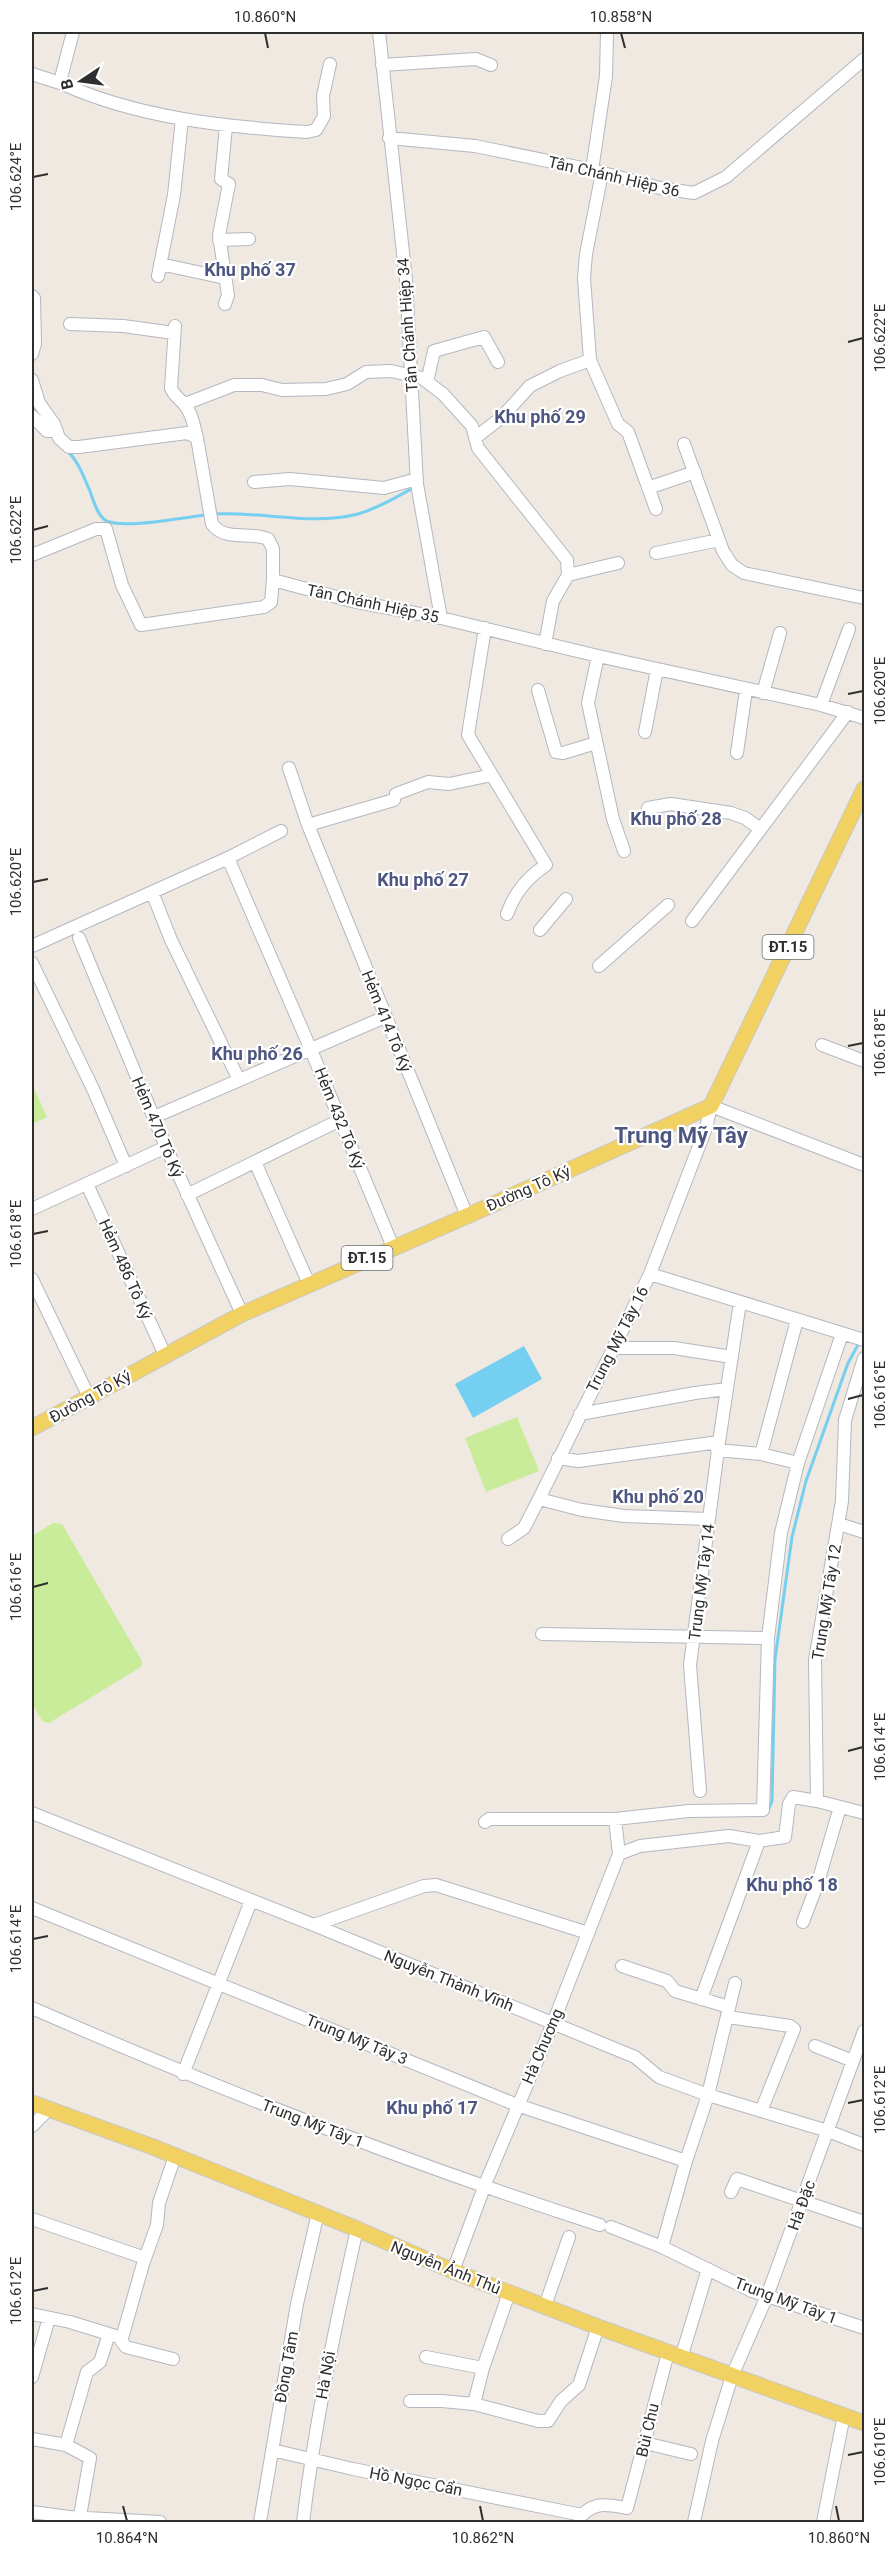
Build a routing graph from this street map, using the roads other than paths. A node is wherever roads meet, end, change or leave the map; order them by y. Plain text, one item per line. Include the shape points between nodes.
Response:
1 (73, 32) edge
2 (379, 32) edge
3 (607, 32) edge
4 (864, 59) edge
5 (330, 64) dead end
6 (382, 64) junction
7 (491, 65) dead end
8 (32, 74) edge
9 (63, 84) junction
10 (182, 119) junction
11 (226, 126) junction
12 (389, 138) junction
13 (597, 172) junction
14 (249, 239) dead end
15 (219, 240) junction
16 (225, 278) junction
17 (32, 296) edge
18 (225, 304) dead end
19 (70, 324) dead end
20 (32, 354) edge
21 (590, 360) junction
22 (498, 362) dead end
23 (410, 374) junction
24 (32, 380) edge
25 (427, 382) junction
26 (185, 404) junction
27 (32, 416) edge
28 (51, 432) junction
29 (197, 438) junction
30 (476, 438) junction
31 (684, 444) dead end
32 (694, 471) junction
33 (417, 479) junction
34 (254, 482) dead end
35 (648, 488) junction
36 (656, 509) dead end
37 (719, 540) junction
38 (656, 553) dead end
39 (32, 555) edge
40 (618, 563) dead end
41 (568, 575) junction
42 (273, 580) junction
43 (864, 597) edge
44 (441, 618) junction
45 (485, 628) junction
46 (849, 629) dead end
47 (780, 633) dead end
48 (545, 644) junction
49 (598, 656) junction
50 (657, 669) junction
51 (538, 690) dead end
52 (746, 690) junction
53 (763, 693) junction
54 (821, 705) junction
55 (848, 712) junction
56 (864, 718) edge
57 (645, 732) dead end
58 (596, 743) junction
59 (738, 753) dead end
60 (288, 768) dead end
61 (492, 775) junction
62 (864, 789) edge
63 (648, 808) dead end
64 (308, 825) junction
65 (759, 828) junction
66 (281, 831) dead end
67 (624, 851) dead end
68 (228, 858) junction
69 (152, 892) junction
70 (567, 899) dead end
71 (668, 905) dead end
72 (507, 914) dead end
73 (692, 921) dead end
74 (540, 930) dead end
75 (79, 938) dead end
76 (32, 946) edge
77 (32, 963) edge
78 (599, 966) dead end
79 (385, 1017) junction
80 (822, 1045) dead end
81 (311, 1050) junction
82 (864, 1061) edge
83 (239, 1080) junction
84 (711, 1106) junction
85 (154, 1117) junction
86 (340, 1120) junction
87 (166, 1148) junction
88 (255, 1162) junction
89 (864, 1165) edge
90 (126, 1166) junction
91 (87, 1184) junction
92 (187, 1195) junction
93 (32, 1209) edge
94 (467, 1216) junction
95 (393, 1247) junction
96 (650, 1274) junction
97 (32, 1279) edge
98 (309, 1284) junction
99 (36, 1299) edge
100 (740, 1302) junction
101 (242, 1314) junction
102 (797, 1320) junction
103 (842, 1334) junction
104 (860, 1339) edge
105 (613, 1348) junction
106 (165, 1355) junction
107 (732, 1358) junction
108 (864, 1363) edge
109 (727, 1389) junction
110 (89, 1397) junction
111 (580, 1414) junction
112 (32, 1428) edge
113 (718, 1446) junction
114 (761, 1454) junction
115 (558, 1458) junction
116 (798, 1463) junction
117 (539, 1499) junction
118 (708, 1519) junction
119 (839, 1524) junction
120 (864, 1532) edge
121 (508, 1539) dead end
122 (542, 1634) dead end
123 (693, 1637) junction
124 (768, 1638) junction
125 (700, 1791) dead end
126 (817, 1801) junction
127 (840, 1807) junction
128 (32, 1812) edge
129 (864, 1813) edge
130 (615, 1819) junction
131 (485, 1822) dead end
132 (759, 1841) junction
133 (619, 1854) junction
134 (251, 1901) junction
135 (32, 1908) edge
136 (803, 1922) dead end
137 (314, 1925) junction
138 (588, 1933) junction
139 (622, 1966) dead end
140 (735, 1983) dead end
141 (220, 1984) junction
142 (701, 1999) junction
143 (32, 2008) edge
144 (728, 2012) junction
145 (553, 2022) junction
146 (864, 2031) edge
147 (815, 2046) dead end
148 (854, 2061) junction
149 (183, 2074) junction
150 (708, 2096) junction
151 (32, 2103) edge
152 (517, 2105) junction
153 (48, 2110) junction
154 (761, 2111) junction
155 (32, 2126) edge
156 (828, 2131) junction
157 (864, 2145) edge
158 (175, 2156) junction
159 (686, 2161) junction
160 (484, 2188) junction
161 (732, 2192) dead end
162 (802, 2200) junction
163 (318, 2213) junction
164 (32, 2219) edge
165 (864, 2222) edge
166 (357, 2229) junction
167 (569, 2237) dead end
168 (662, 2247) junction
169 (145, 2258) junction
170 (708, 2269) junction
171 (453, 2271) junction
172 (509, 2293) junction
173 (767, 2296) junction
174 (545, 2306) junction
175 (32, 2314) edge
176 (49, 2318) junction
177 (598, 2327) junction
178 (864, 2328) edge
179 (109, 2334) junction
180 (122, 2338) junction
181 (674, 2355) junction
182 (426, 2357) dead end
183 (173, 2359) dead end
184 (483, 2368) junction
185 (732, 2376) junction
186 (32, 2377) edge
187 (410, 2401) dead end
188 (474, 2404) junction
189 (844, 2415) junction
190 (863, 2419) edge
191 (32, 2439) edge
192 (645, 2443) junction
193 (66, 2445) junction
194 (272, 2450) junction
195 (691, 2454) dead end
196 (310, 2460) junction
197 (627, 2508) joint
198 (32, 2512) edge
199 (79, 2520) edge
200 (160, 2523) edge
201 (260, 2523) edge
202 (303, 2523) edge
203 (694, 2523) edge
204 (823, 2523) edge

1 - 9 street via 61,78
2 - 6 street, Tân Chánh Hiệp 34
3 - 13 street
4 - 13 street, Tân Chánh Hiệp 36 via 726,177 694,193
5 - 11 street via 323,96 324,116 316,130
6 - 7 street via 476,59
6 - 12 street, Tân Chánh Hiệp 34
8 - 9 street
9 - 10 street
10 - 11 street
10 - 16 street via 174,195 159,270
11 - 15 street via 221,179 229,184
12 - 13 street, Tân Chánh Hiệp 36 via 475,146
12 - 23 street, Tân Chánh Hiệp 34 via 406,280
13 - 21 street via 584,278
14 - 15 street
15 - 16 street
16 - 18 street
17 - 20 street
19 - 26 street via 175,329 171,388 174,396
21 - 30 street via 530,386
21 - 35 street via 615,417 628,432
22 - 25 street via 484,337 434,351
23 - 25 street
23 - 26 street via 366,372 346,384 326,389 234,385
23 - 33 street, Tân Chánh Hiệp 34
24 - 28 street
25 - 30 street via 472,426
26 - 29 street
27 - 28 street
28 - 29 street via 72,447 187,433
29 - 42 street via 208,512 216,530 271,541
30 - 41 street via 478,448 563,553
31 - 32 street
32 - 35 street
32 - 37 street
33 - 34 street via 384,488 290,479
33 - 44 street, Tân Chánh Hiệp 34
35 - 36 street
37 - 38 street
37 - 43 street via 727,559 744,573
39 - 42 street via 96,529 106,529 123,588 141,625 267,606
40 - 41 street
41 - 48 street via 553,601
42 - 44 street, Tân Chánh Hiệp 35 via 352,601
44 - 45 street, Tân Chánh Hiệp 35
45 - 48 street, Tân Chánh Hiệp 35
45 - 61 street via 467,730
46 - 54 street
47 - 53 street
48 - 49 street, Tân Chánh Hiệp 35
49 - 50 street, Tân Chánh Hiệp 35
49 - 58 street via 588,703
50 - 52 street, Tân Chánh Hiệp 35
50 - 57 street
51 - 58 street via 556,752
52 - 53 street, Tân Chánh Hiệp 35
52 - 59 street
53 - 54 street, Tân Chánh Hiệp 35
54 - 55 street, Tân Chánh Hiệp 35
55 - 56 street, Tân Chánh Hiệp 35
55 - 65 street
58 - 67 street
60 - 64 street, Hẻm 414 Tô Ký
61 - 64 street via 449,784 428,782
61 - 72 street via 546,865 524,882
62 - 84 main road, ĐT.15
63 - 65 street via 671,804 731,813
64 - 79 street, Hẻm 414 Tô Ký
65 - 73 street
66 - 68 street
68 - 69 street
68 - 81 street, Hẻm 432 Tô Ký
69 - 76 street
69 - 83 street
70 - 74 street
71 - 78 street
75 - 85 street, Hẻm 470 Tô Ký
77 - 90 street
79 - 81 street
79 - 94 street, Hẻm 414 Tô Ký
80 - 82 street
81 - 83 street
81 - 86 street, Hẻm 432 Tô Ký
83 - 85 street
84 - 89 street
84 - 94 main road, Đường Tô Ký / ĐT.15
84 - 96 street, Trung Mỹ Tây 16
85 - 87 street, Hẻm 470 Tô Ký
86 - 88 street
86 - 95 street, Hẻm 432 Tô Ký
87 - 90 street
87 - 92 street, Hẻm 470 Tô Ký
88 - 92 street
88 - 98 street
90 - 91 street
91 - 93 street
91 - 106 street, Hẻm 486 Tô Ký
92 - 101 street, Hẻm 470 Tô Ký
94 - 95 main road, Đường Tô Ký / ĐT.15
95 - 98 main road, Đường Tô Ký / ĐT.15
96 - 100 street
96 - 105 street, Trung Mỹ Tây 16
97 - 99 street
98 - 101 main road, Đường Tô Ký / ĐT.15
99 - 110 street
100 - 102 street
100 - 107 street, Trung Mỹ Tây 14
101 - 106 main road, Đường Tô Ký / ĐT.15
102 - 103 street
102 - 114 street
103 - 104 street
103 - 116 street
105 - 107 street via 674,1348
105 - 111 street, Trung Mỹ Tây 16
106 - 110 main road, Đường Tô Ký / ĐT.15
107 - 109 street, Trung Mỹ Tây 14
108 - 119 street, Trung Mỹ Tây 12 via 845,1420
109 - 111 street
109 - 113 street, Trung Mỹ Tây 14
110 - 112 main road, Đường Tô Ký / ĐT.15
111 - 115 street, Trung Mỹ Tây 16
113 - 114 street
113 - 115 street via 578,1461
113 - 118 street, Trung Mỹ Tây 14
114 - 116 street
115 - 117 street, Trung Mỹ Tây 16
116 - 124 street via 781,1533
117 - 118 street via 624,1516
117 - 121 street, Trung Mỹ Tây 16 via 524,1528
118 - 123 street, Trung Mỹ Tây 14
119 - 120 street
119 - 126 street, Trung Mỹ Tây 12 via 815,1660
122 - 123 street
123 - 124 street
123 - 125 street, Trung Mỹ Tây 14 via 690,1665
124 - 130 street via 763,1810 689,1811
126 - 127 street
126 - 132 street via 793,1797 785,1837
127 - 129 street
127 - 136 street
128 - 134 street, Nguyễn Thành Vĩnh
130 - 131 street
130 - 133 street, Hà Chương
132 - 133 street via 729,1836 640,1846
132 - 142 street
133 - 138 street, Hà Chương
134 - 137 street, Nguyễn Thành Vĩnh
134 - 141 street
135 - 141 street, Trung Mỹ Tây 3
137 - 138 street via 436,1885
137 - 145 street, Nguyễn Thành Vĩnh
138 - 145 street, Hà Chương
139 - 142 street via 668,1981 675,1991
140 - 144 street
141 - 149 street
141 - 152 street, Trung Mỹ Tây 3
142 - 144 street
143 - 149 street, Trung Mỹ Tây 1
144 - 150 street
144 - 154 street via 794,2029
145 - 150 street, Nguyễn Thành Vĩnh via 635,2057 659,2077
145 - 152 street, Hà Chương
146 - 148 street, Hà Đặc
147 - 148 street
148 - 156 street, Hà Đặc
149 - 160 street, Trung Mỹ Tây 1
150 - 154 street, Nguyễn Thành Vĩnh
150 - 159 street
151 - 153 main road, Nguyễn Ảnh Thủ
152 - 159 street, Trung Mỹ Tây 3
152 - 160 street, Hà Chương
153 - 155 street
153 - 158 main road, Nguyễn Ảnh Thủ
154 - 156 street, Nguyễn Thành Vĩnh
156 - 157 street, Nguyễn Thành Vĩnh
156 - 162 street, Hà Đặc
158 - 163 main road, Nguyễn Ảnh Thủ
158 - 169 street
159 - 168 street
160 - 168 street, Trung Mỹ Tây 1
160 - 171 street, Hà Chương
161 - 162 street via 737,2179
162 - 165 street
162 - 173 street, Hà Đặc
163 - 166 main road, Nguyễn Ảnh Thủ
163 - 194 street, Đồng Tâm via 297,2304
164 - 169 street
166 - 171 main road, Nguyễn Ảnh Thủ
166 - 196 street, Hà Nội
167 - 174 street
168 - 170 street, Trung Mỹ Tây 1
169 - 180 street
170 - 173 street, Trung Mỹ Tây 1
170 - 181 street, Bùi Chu
171 - 172 main road, Nguyễn Ảnh Thủ
172 - 174 main road, Nguyễn Ảnh Thủ
172 - 184 street
173 - 178 street, Trung Mỹ Tây 1
173 - 185 street, Hà Đặc
174 - 177 main road, Nguyễn Ảnh Thủ
175 - 176 street
176 - 179 street
176 - 186 street
177 - 181 main road, Nguyễn Ảnh Thủ
177 - 188 street via 579,2385 561,2401 548,2421
179 - 180 street
179 - 193 street via 100,2362 87,2372
180 - 183 street via 126,2347
181 - 185 main road, Nguyễn Ảnh Thủ
181 - 192 street, Bùi Chu
182 - 184 street
184 - 188 street
185 - 189 main road, Nguyễn Ảnh Thủ
185 - 203 street, Hà Đặc via 712,2441
187 - 188 street
189 - 190 main road, Nguyễn Ảnh Thủ
189 - 204 street
191 - 193 street
192 - 195 street
192 - 197 street, Bùi Chu
193 - 199 street via 90,2458
194 - 196 street, Hồ Ngọc Cẩn
194 - 201 street, Đồng Tâm
196 - 197 street, Hồ Ngọc Cẩn via 582,2515 601,2504
196 - 202 street, Hà Nội
198 - 199 street
199 - 200 street

